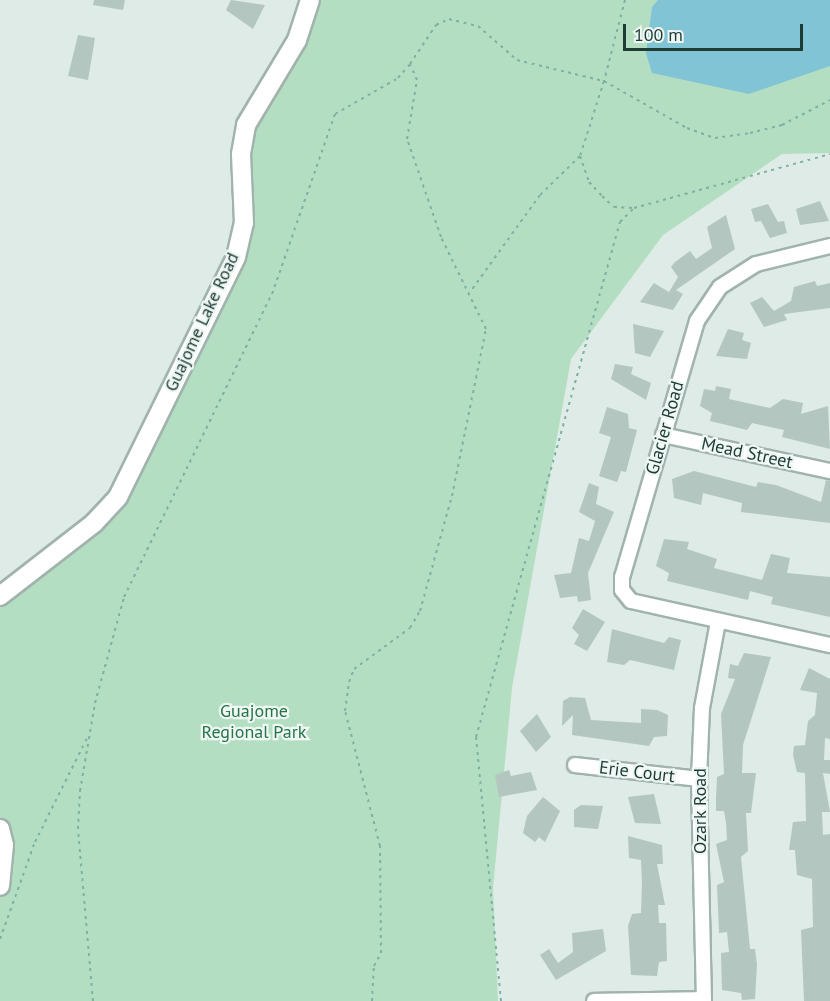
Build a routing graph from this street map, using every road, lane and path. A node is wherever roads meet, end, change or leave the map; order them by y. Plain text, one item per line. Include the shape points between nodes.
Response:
1 (310, 0) edge
2 (625, 0) edge
3 (410, 64) junction
4 (604, 81) junction
5 (830, 100) edge
6 (830, 154) edge
7 (580, 156) junction
8 (634, 208) junction
9 (830, 246) edge
10 (470, 292) junction
11 (663, 435) junction
12 (830, 471) edge
13 (0, 596) edge
14 (718, 622) junction
15 (830, 645) edge
16 (90, 734) junction
17 (575, 765) dead end
18 (699, 779) junction
19 (0, 829) edge
20 (0, 886) edge
21 (0, 939) edge
22 (704, 1000) edge
23 (93, 1001) edge
24 (372, 1001) edge
25 (501, 1001) edge
26 (594, 1001) edge

1 - 13 street, Guajome Lake Road via 297,40 246,125 241,154 244,223 236,257 118,497 94,523
2 - 4 path
3 - 4 path via 436,25 449,19 478,26 516,60
3 - 10 path via 417,80 407,139 441,237
3 - 16 path via 398,78 335,114 272,294 124,597
4 - 5 path via 714,138 782,125
4 - 7 path
6 - 8 path
7 - 8 path via 589,182 602,196 614,207
7 - 10 path via 540,195
8 - 25 path via 620,222 613,244 479,721
9 - 11 street, Glacier Road via 756,264 720,287 697,321
10 - 24 path via 486,329 452,496 420,610 410,628 354,669 345,711 381,846 381,953 374,966
11 - 12 street, Mead Street
11 - 14 street, Glacier Road via 622,590 631,601
14 - 15 street
14 - 18 street, Ozark Road via 702,708
16 - 21 path via 35,842
16 - 23 path via 78,829
17 - 18 street, Erie Court
18 - 22 street, Ozark Road
19 - 20 street
22 - 26 street

